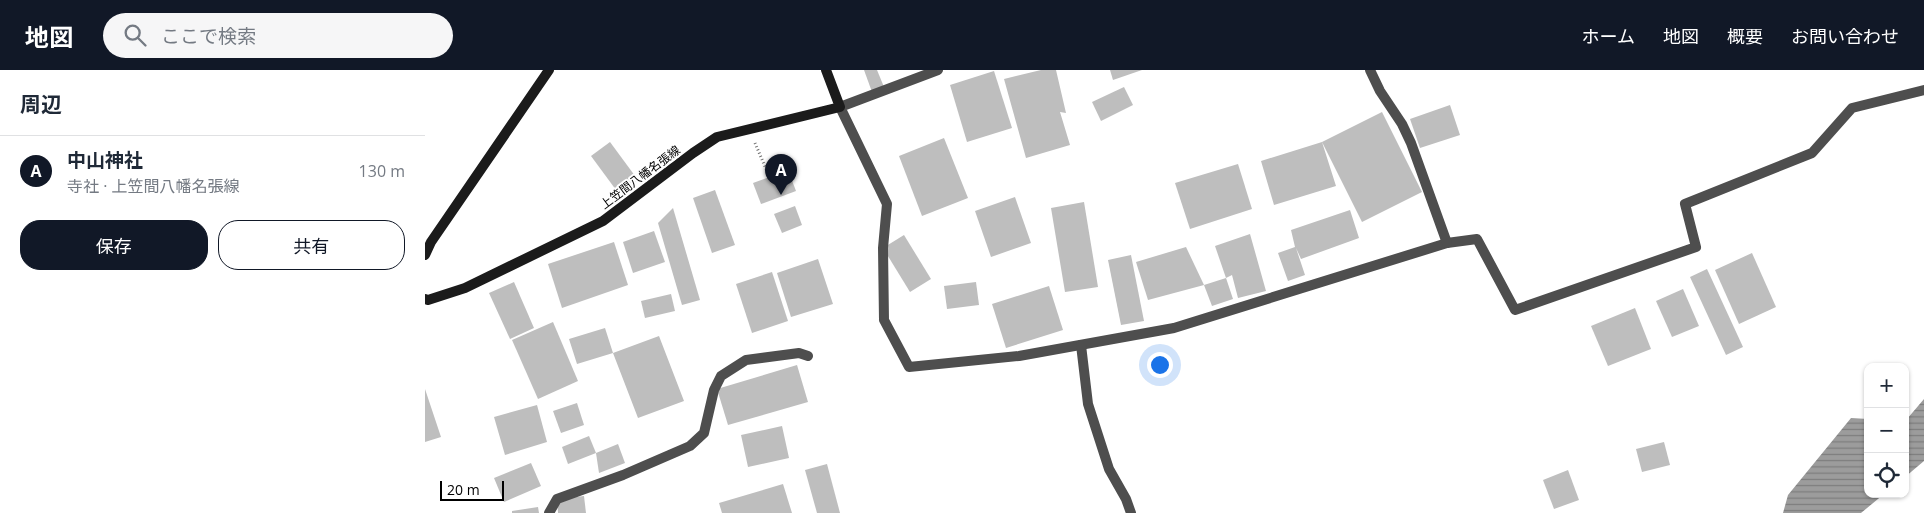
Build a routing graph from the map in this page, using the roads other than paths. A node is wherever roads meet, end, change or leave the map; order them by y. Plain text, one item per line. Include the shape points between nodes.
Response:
1 (549, 70) edge
2 (826, 70) edge
3 (938, 70) edge
4 (1370, 70) edge
5 (1924, 90) edge
6 (840, 107) junction
7 (1447, 243) junction
8 (425, 255) edge
9 (425, 299) edge
10 (1081, 345) junction
11 (808, 356) dead end
12 (549, 513) edge
13 (1131, 513) edge

1 - 8 main road
2 - 6 main road
3 - 6 street
4 - 7 street via 1411,143
5 - 7 street via 1852,108 1812,153 1685,204 1696,246 1515,310 1477,239
6 - 9 main road, 上笠間八幡名張線 via 717,137 603,221 465,288
6 - 10 street via 887,204 883,248 884,320 909,367 1019,356
7 - 10 street via 1174,328
10 - 13 street via 1088,404 1109,469
11 - 12 street via 799,353 746,360 721,376 714,390 704,434 690,446 557,499

